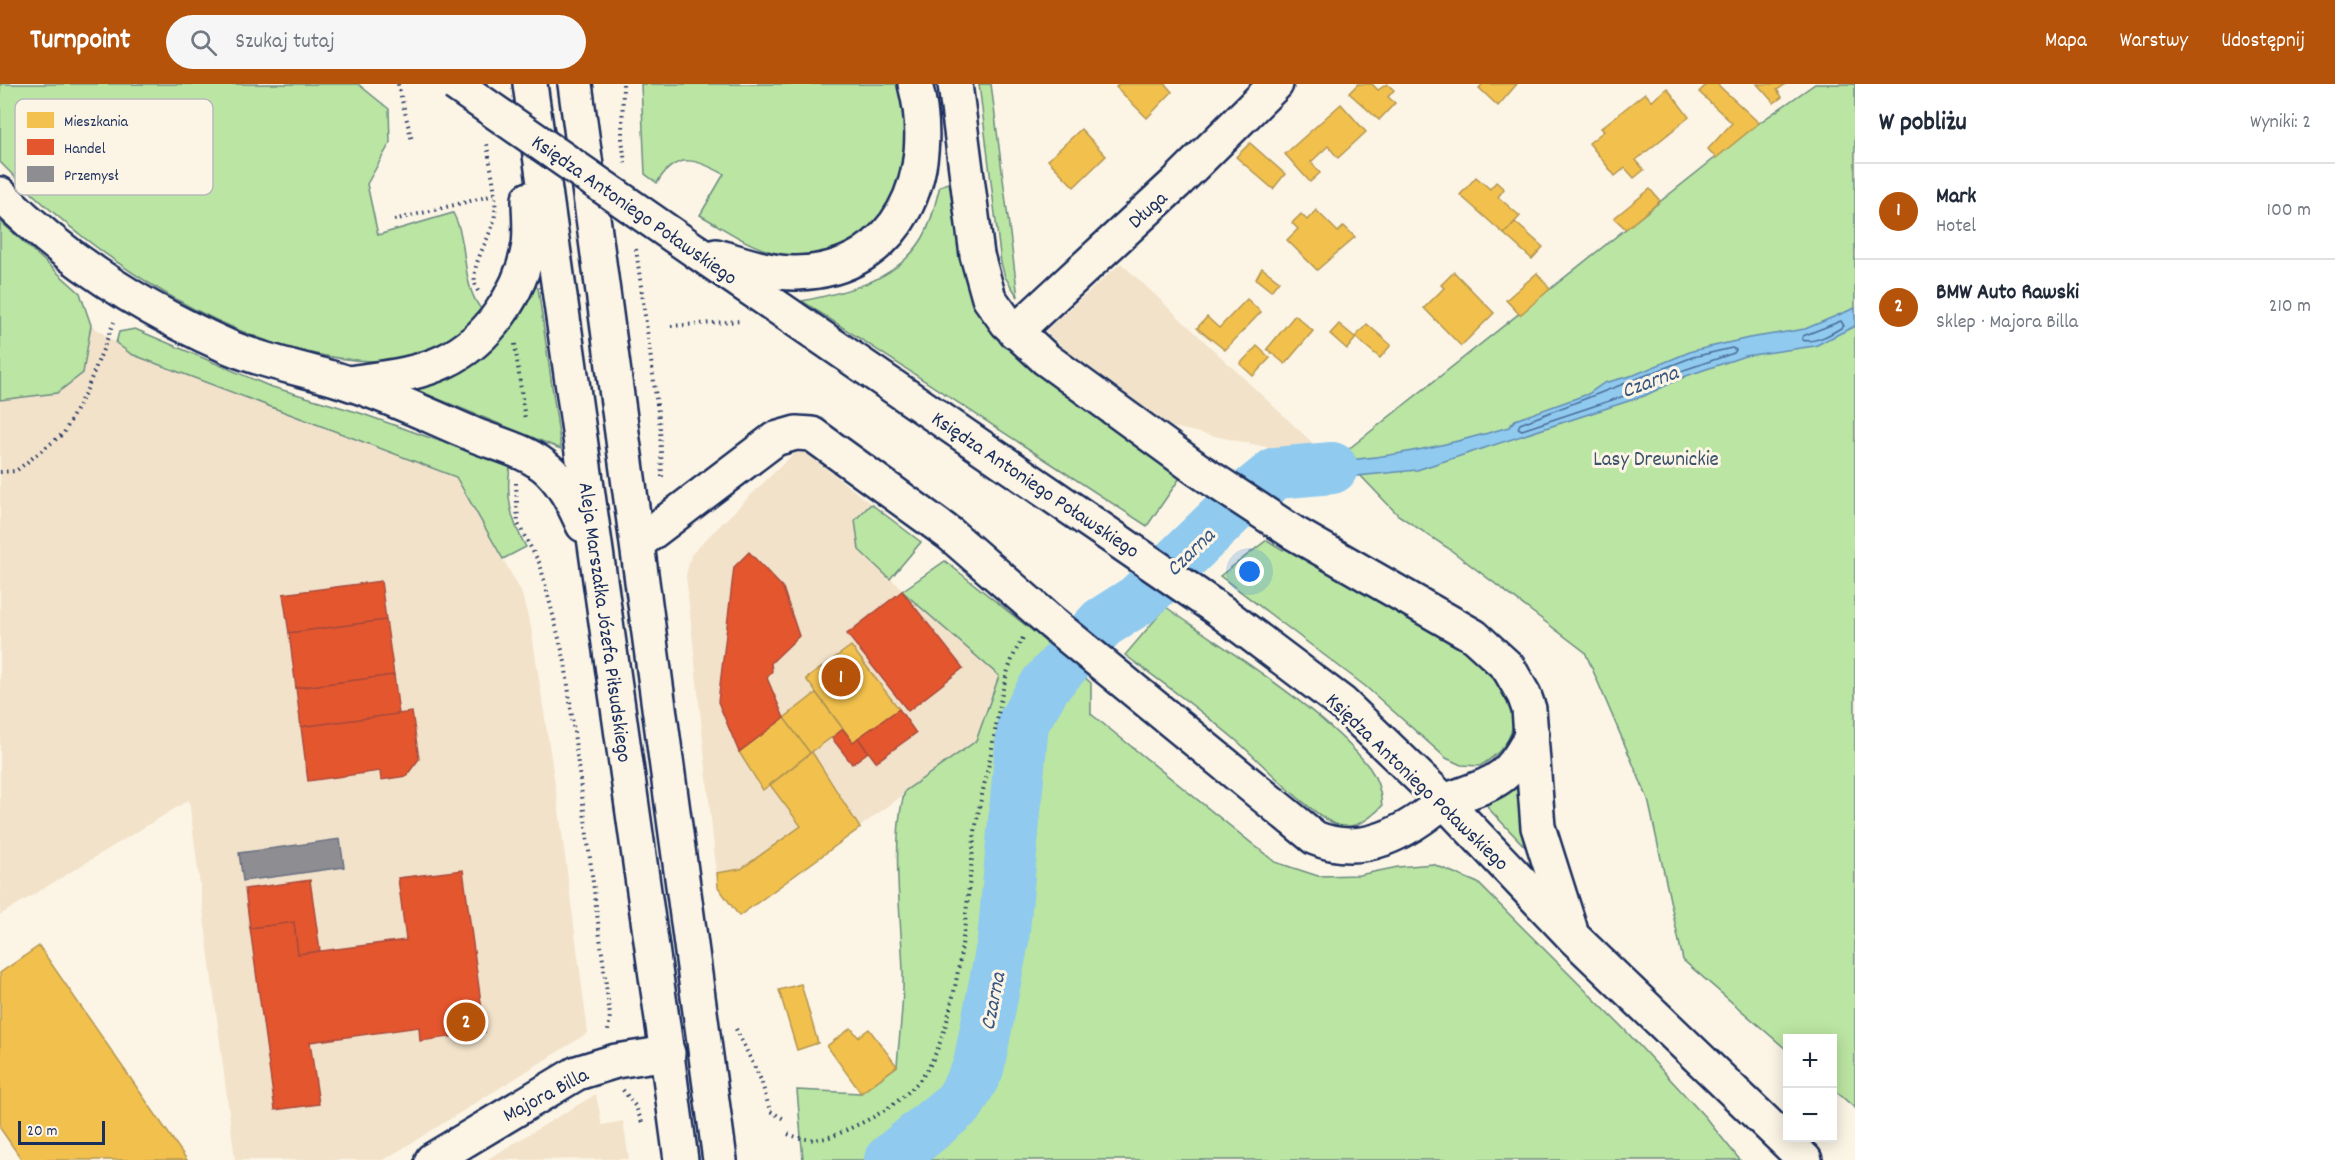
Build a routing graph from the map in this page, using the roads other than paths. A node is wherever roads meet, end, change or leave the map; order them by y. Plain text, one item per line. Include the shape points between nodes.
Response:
1 (454, 84) edge
2 (530, 84) edge
3 (575, 84) edge
4 (589, 84) edge
5 (915, 84) edge
6 (955, 84) edge
7 (1276, 84) edge
8 (583, 135) junction
9 (0, 194) edge
10 (697, 252) junction
11 (1015, 332) junction
12 (350, 383) junction
13 (638, 543) junction
14 (595, 552) junction
15 (1532, 734) junction
16 (1444, 801) junction
17 (1573, 937) junction
18 (668, 1053) junction
19 (720, 1155) edge
20 (681, 1156) edge
21 (432, 1160) edge
22 (1805, 1160) edge

1 - 10 main road, Księdza Antoniego Poławskiego, bridge
2 - 12 main road via 529,245 518,279 499,315 469,346 444,362 406,374
2 - 14 main road, Aleja Marszałka Józefa Piłsudskiego
3 - 8 main road, Aleja Marszałka Józefa Piłsudskiego
4 - 8 main road
5 - 10 main road via 922,117 919,175 898,222 876,244 842,264 795,273
6 - 11 main road via 977,255 989,298
7 - 11 main road, Długa
8 - 13 main road, Aleja Marszałka Józefa Piłsudskiego
9 - 12 main road via 51,240 158,313 232,348
10 - 16 main road, Księdza Antoniego Poławskiego via 1219,610 1342,704
11 - 15 main road via 1197,469 1294,533 1488,647 1508,667 1524,695
12 - 14 main road via 522,452 541,464 569,495
13 - 16 main road via 775,439 796,433 812,434 950,534 1301,829 1324,842 1344,847 1380,840 1410,827
13 - 19 main road, Aleja Marszałka Józefa Piłsudskiego
14 - 18 main road, Aleja Marszałka Józefa Piłsudskiego
15 - 16 main road via 1518,762 1503,777
15 - 17 main road via 1538,827
16 - 17 main road, Księdza Antoniego Poławskiego
17 - 22 main road, Księdza Antoniego Poławskiego
18 - 20 main road, Aleja Marszałka Józefa Piłsudskiego
18 - 21 main road, Majora Billa via 577,1073

